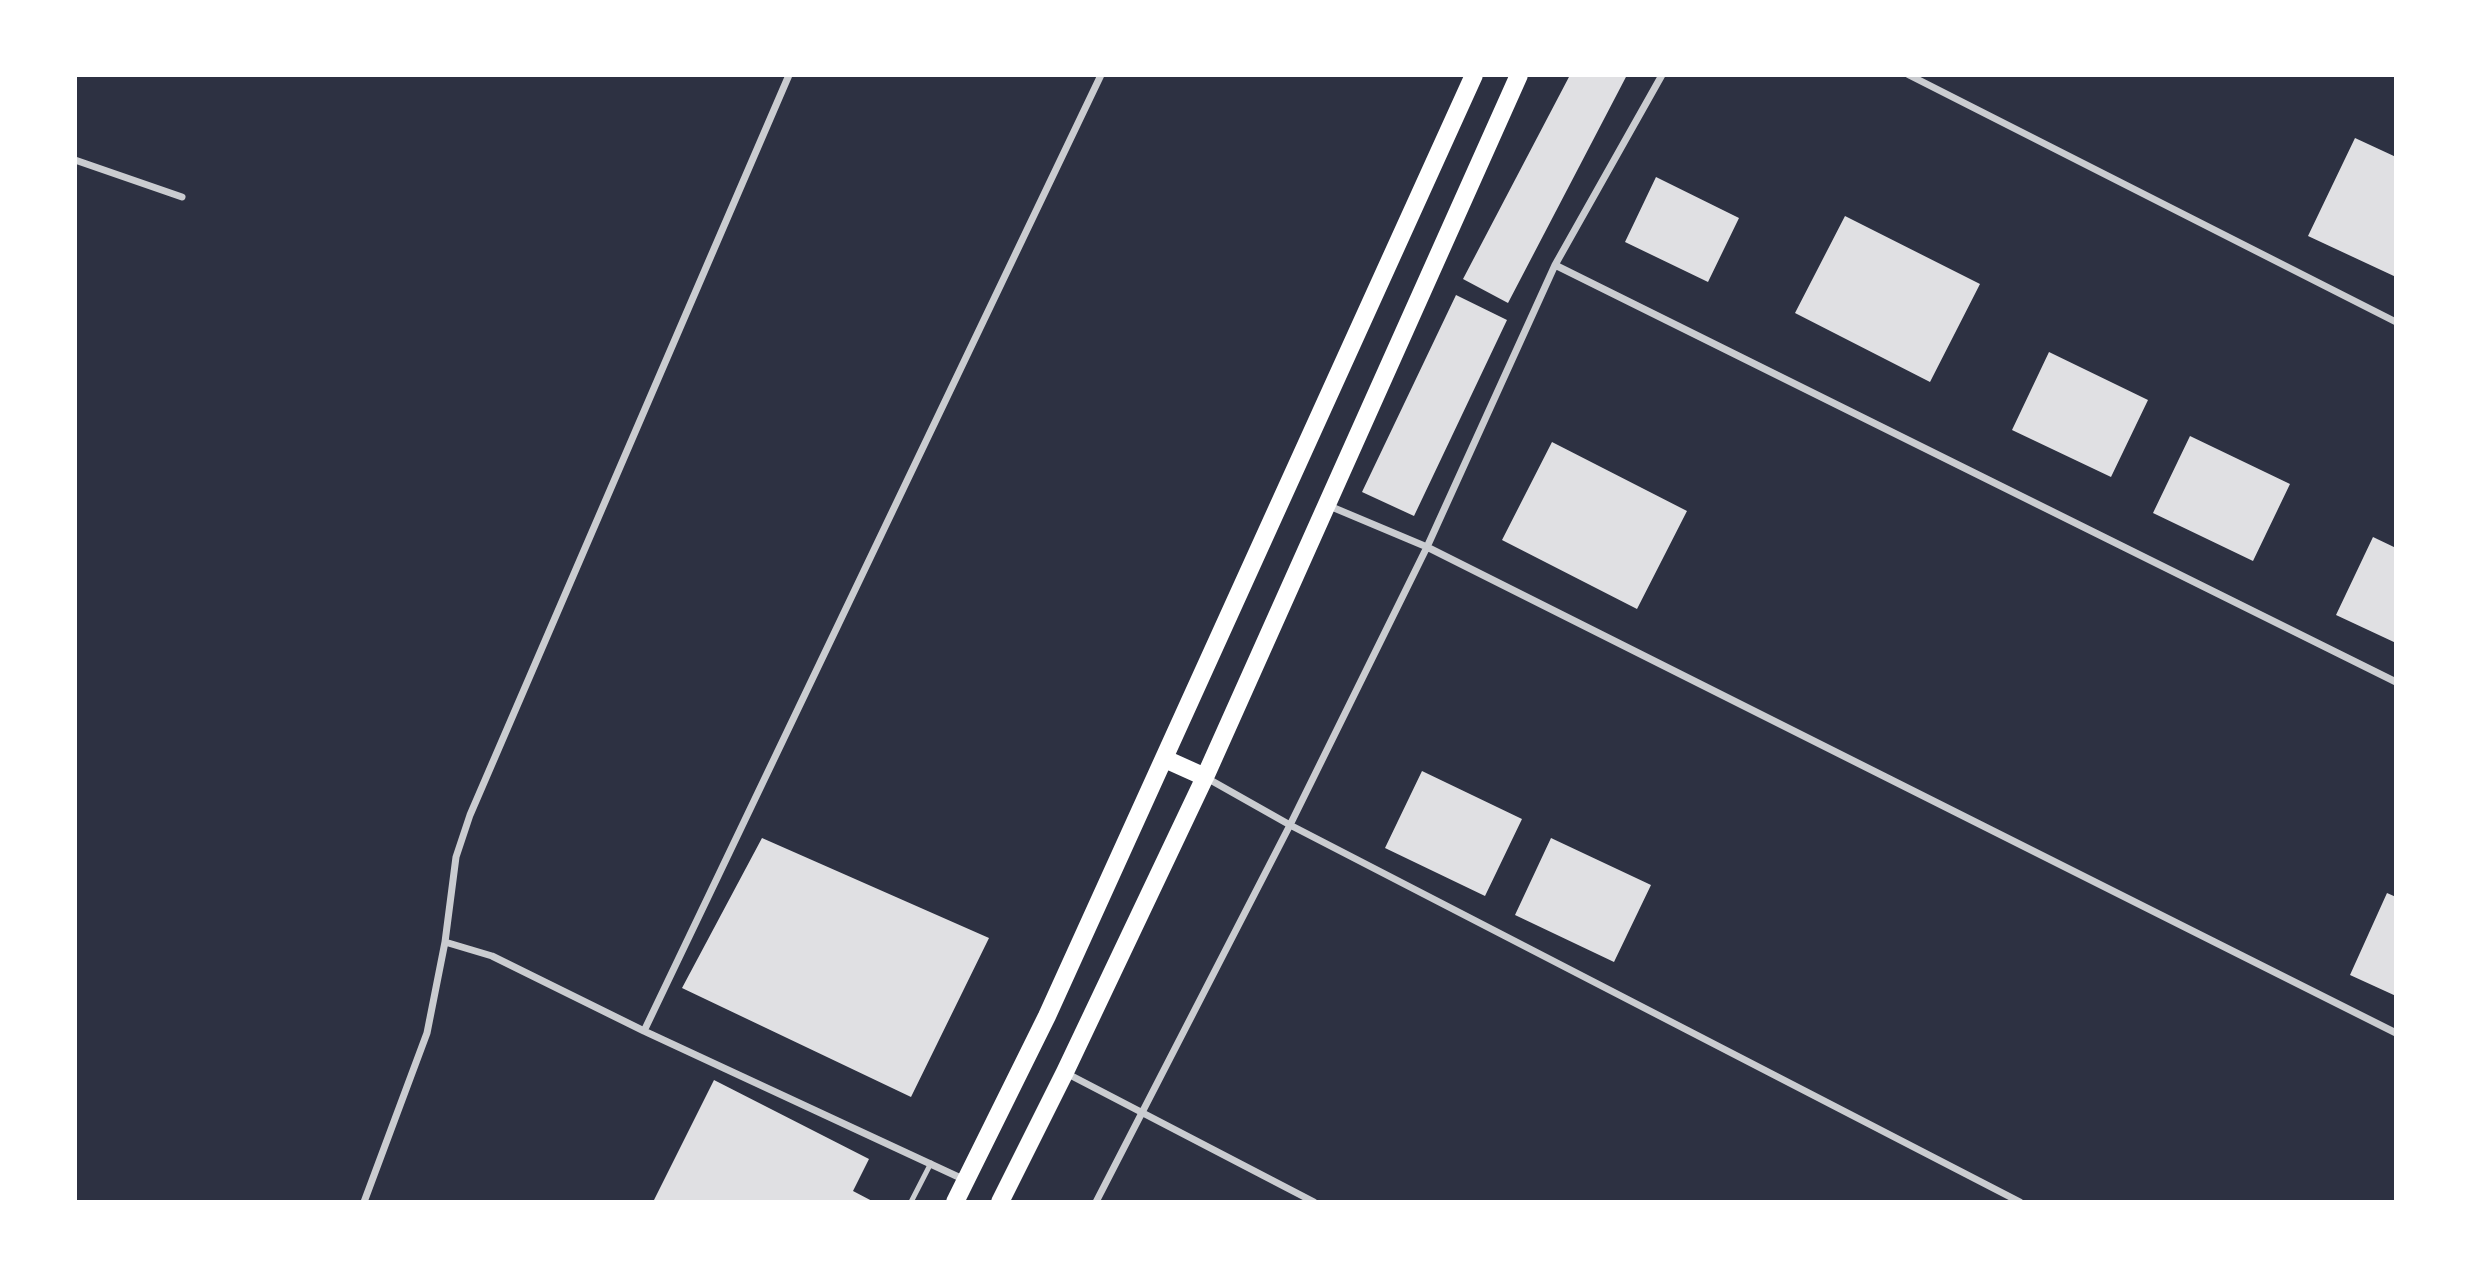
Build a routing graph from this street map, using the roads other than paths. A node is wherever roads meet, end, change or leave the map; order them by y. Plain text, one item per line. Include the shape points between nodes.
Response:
1 (789, 75) edge
2 (1101, 75) edge
3 (1474, 75) edge
4 (1519, 75) edge
5 (1662, 75) edge
6 (1909, 75) edge
7 (75, 160) edge
8 (182, 197) dead end
9 (1555, 265) junction
10 (2396, 322) edge
11 (1326, 504) junction
12 (1427, 547) junction
13 (2396, 682) edge
14 (1165, 759) junction
15 (1205, 777) junction
16 (1290, 825) junction
17 (445, 942) junction
18 (644, 1031) junction
19 (2396, 1033) edge
20 (1065, 1072) junction
21 (1141, 1114) junction
22 (931, 1163) junction
23 (965, 1181) junction
24 (364, 1202) edge
25 (911, 1202) edge
26 (955, 1202) edge
27 (1000, 1202) edge
28 (1096, 1202) edge
29 (1314, 1202) edge
30 (2020, 1202) edge

1 - 17 street via 470,815 456,857
2 - 18 street
3 - 14 main road
4 - 11 main road
5 - 9 street
6 - 10 street
7 - 8 street
9 - 12 street
9 - 13 street
11 - 12 street
11 - 15 main road
12 - 16 street
12 - 19 street
14 - 15 main road
14 - 23 main road
15 - 16 street
15 - 20 main road
16 - 21 street
16 - 30 street
17 - 18 street via 492,956
17 - 24 street via 427,1033
18 - 22 street
20 - 21 street
20 - 27 main road
21 - 28 street
21 - 29 street
22 - 23 street
22 - 25 lane
23 - 26 main road

